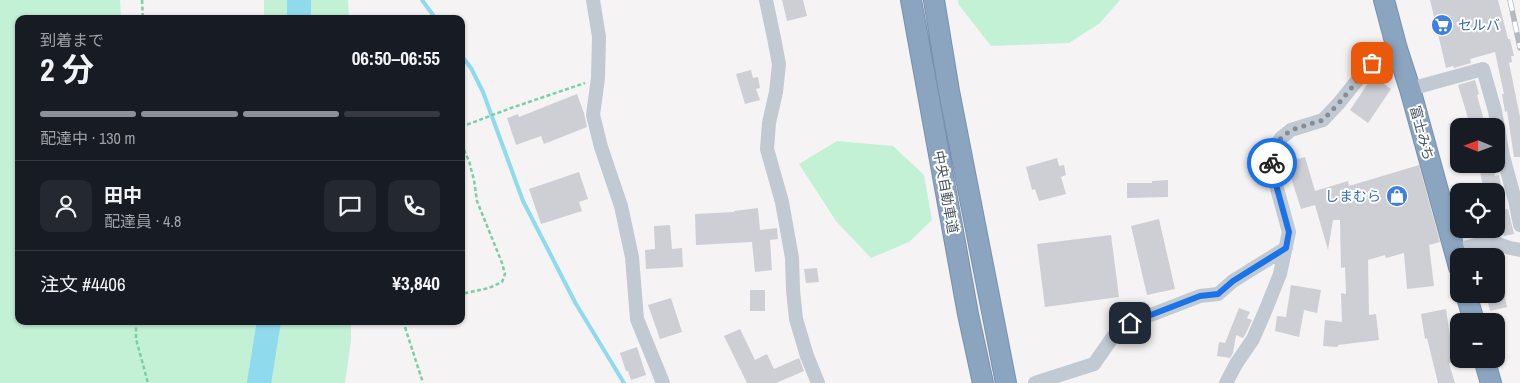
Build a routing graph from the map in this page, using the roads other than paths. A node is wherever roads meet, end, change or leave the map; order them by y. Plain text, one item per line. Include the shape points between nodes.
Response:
1 (593, 0) edge
2 (766, 0) edge
3 (911, 0) edge
4 (934, 0) edge
5 (1384, 0) edge
6 (1397, 50) junction
7 (1410, 89) junction
8 (1520, 225) edge
9 (1286, 248) junction
10 (1453, 248) edge
11 (1477, 248) edge
12 (1520, 250) edge
13 (1486, 368) edge
14 (663, 383) edge
15 (818, 383) edge
16 (983, 383) edge
17 (1006, 383) edge
18 (1034, 383) edge
19 (1226, 383) edge
20 (1490, 383) edge

1 - 14 street via 599,37 593,115 621,206 632,257 637,319
2 - 15 street via 779,64 767,149 782,202 792,258 796,319
3 - 16 highway, 中央自動車道
4 - 17 highway, 中央自動車道
5 - 6 highway, 富士みち
6 - 7 highway, 富士みち
6 - 9 street via 1385,53 1372,63 1323,120 1291,130 1272,151 1272,170 1289,232
7 - 8 street via 1483,69 1496,111
7 - 10 highway, 富士みち
9 - 18 street via 1218,294 1200,296 1130,323 1117,331 1094,364
9 - 19 street via 1280,274 1253,339
11 - 12 street via 1490,241
13 - 20 highway

